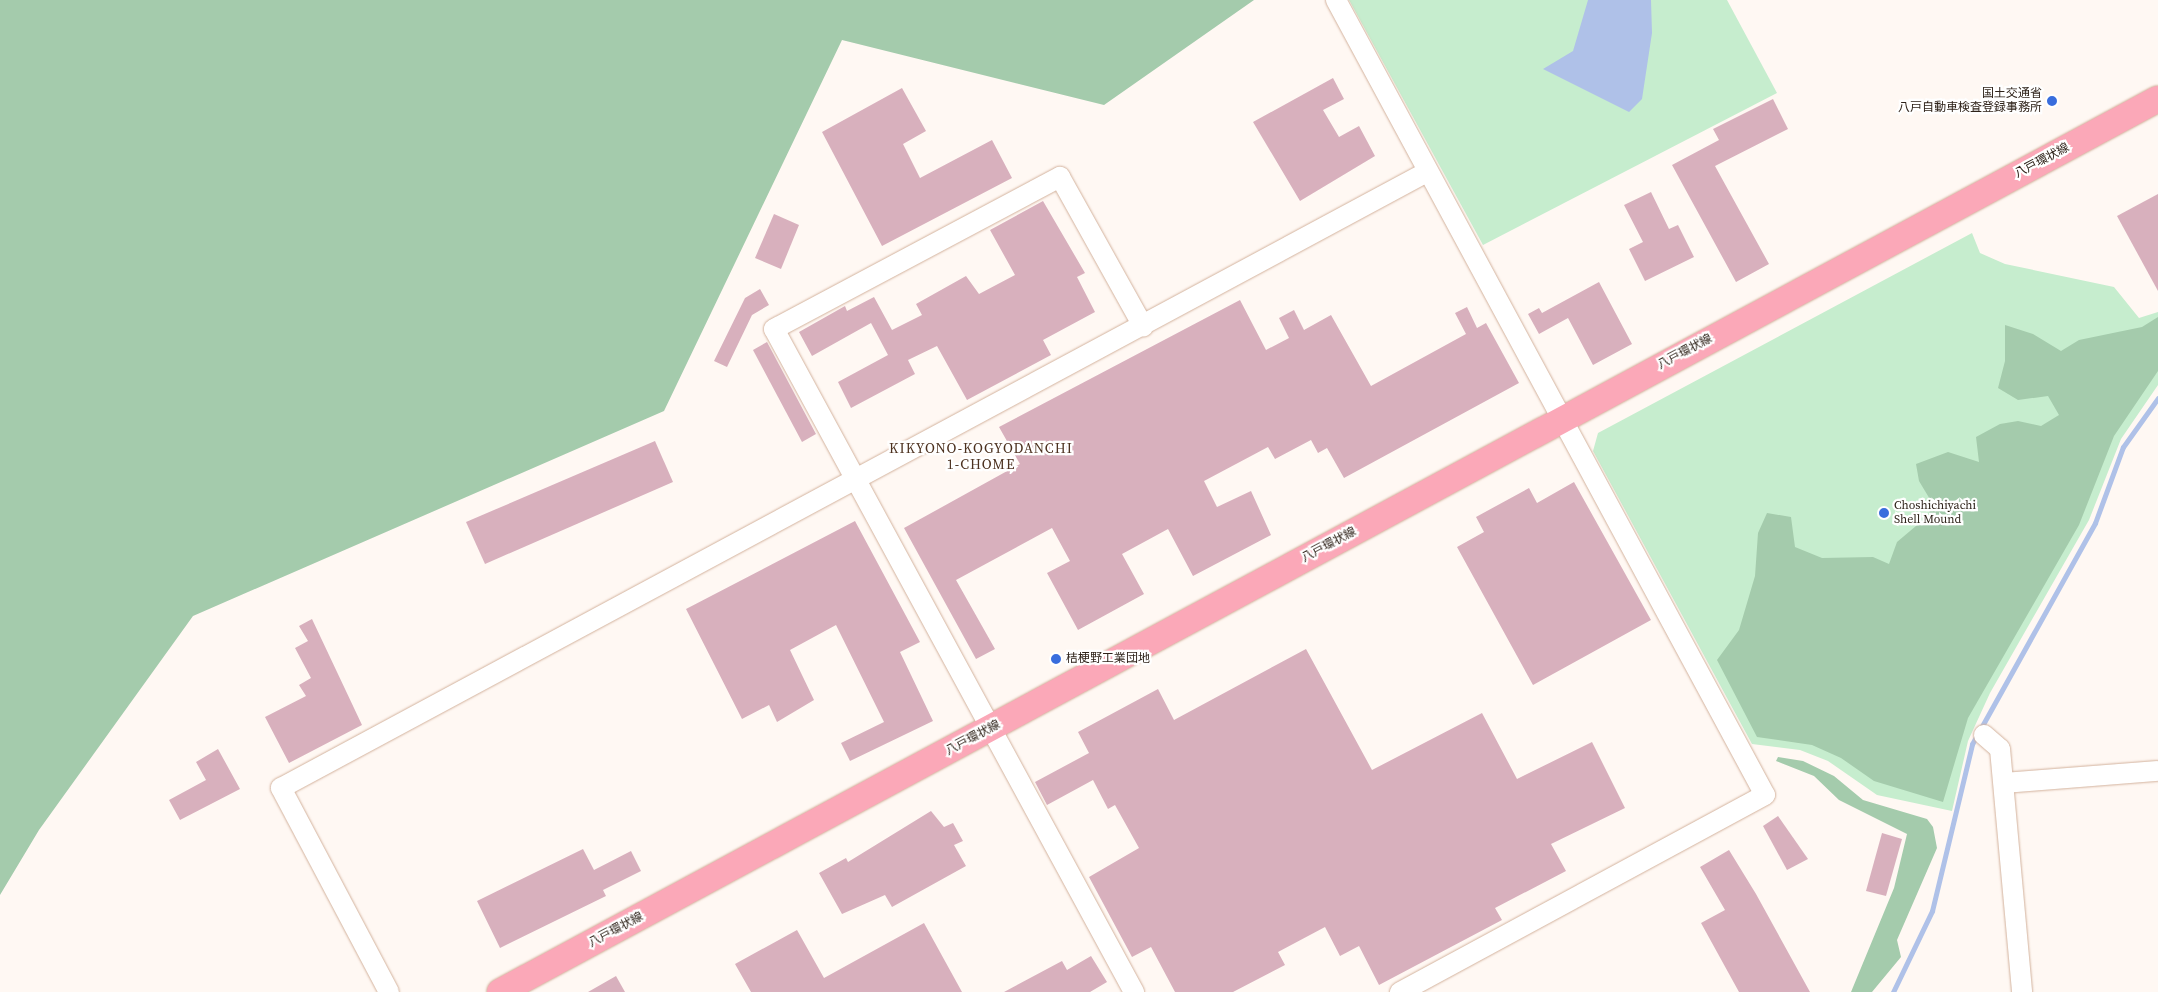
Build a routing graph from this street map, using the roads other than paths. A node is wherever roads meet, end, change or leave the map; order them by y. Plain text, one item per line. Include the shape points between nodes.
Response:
1 (1336, 0) edge
2 (2158, 99) edge
3 (1427, 172) junction
4 (1143, 326) junction
5 (1561, 419) junction
6 (855, 480) junction
7 (991, 728) junction
8 (1984, 735) dead end
9 (2158, 771) edge
10 (2004, 783) junction
11 (389, 992) edge
12 (500, 992) edge
13 (1134, 992) edge
14 (1400, 992) edge
15 (2022, 992) edge

1 - 3 street
2 - 5 main road, 八戸環状線
3 - 4 street
3 - 5 street
4 - 6 street
4 - 6 street via 1060,177 800,315 774,329
5 - 7 main road, 八戸環状線
5 - 14 street via 1765,795
6 - 7 street
6 - 11 street via 280,788
7 - 12 main road, 八戸環状線
7 - 13 street
8 - 10 street via 2000,749
9 - 10 street
10 - 15 street

